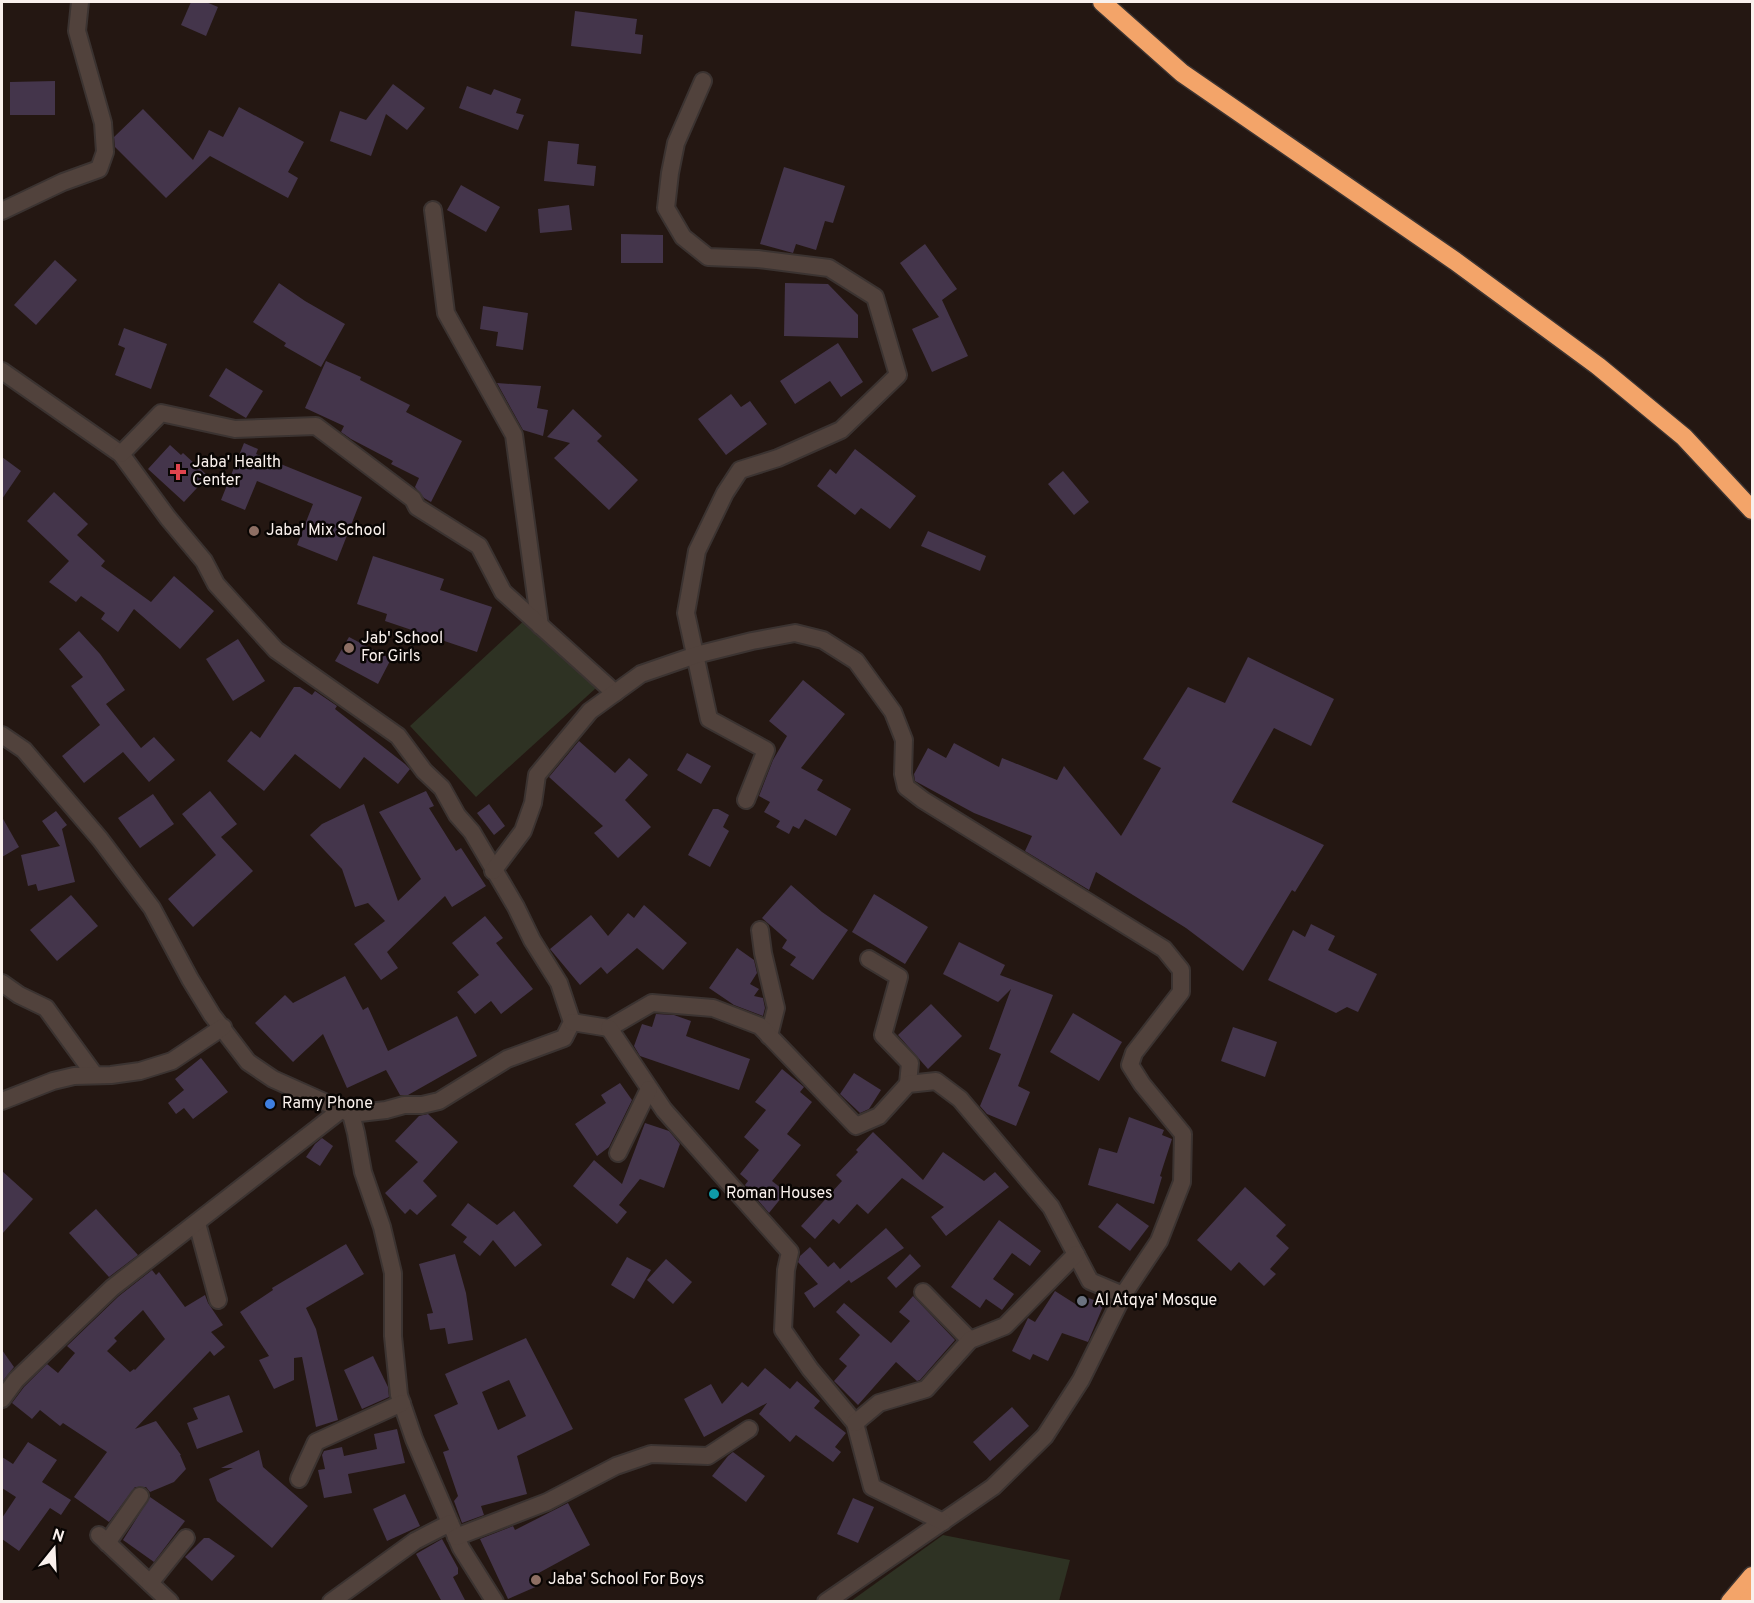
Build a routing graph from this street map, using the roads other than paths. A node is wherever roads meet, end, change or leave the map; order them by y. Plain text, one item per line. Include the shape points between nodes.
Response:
1 (80, 2) edge
2 (1102, 2) edge
3 (704, 81) dead end
4 (433, 210) dead end
5 (2, 211) edge
6 (2, 371) edge
7 (121, 454) junction
8 (1752, 510) edge
9 (540, 626) junction
10 (696, 655) junction
11 (615, 693) junction
12 (2, 735) edge
13 (746, 800) dead end
14 (493, 871) junction
15 (760, 930) dead end
16 (869, 960) dead end
17 (2, 983) edge
18 (573, 1022) junction
19 (223, 1027) junction
20 (609, 1028) junction
21 (769, 1036) junction
22 (94, 1074) junction
23 (908, 1084) junction
24 (649, 1089) junction
25 (2, 1101) edge
26 (346, 1112) junction
27 (618, 1153) dead end
28 (197, 1223) junction
29 (1076, 1254) junction
30 (923, 1292) dead end
31 (1123, 1295) junction
32 (218, 1300) dead end
33 (970, 1340) junction
34 (2, 1399) edge
35 (402, 1403) junction
36 (855, 1423) junction
37 (749, 1429) dead end
38 (299, 1479) dead end
39 (140, 1496) dead end
40 (944, 1522) junction
41 (453, 1530) junction
42 (186, 1538) dead end
43 (1752, 1576) edge
44 (150, 1583) junction
45 (1752, 1597) edge
46 (170, 1602) edge
47 (331, 1602) edge
48 (495, 1602) edge
49 (826, 1602) edge
50 (1730, 1602) edge
51 (1748, 1602) edge

1 - 5 street via 77,31 103,123 105,152 99,169
2 - 8 highway via 1182,73 1455,261 1598,366 1684,437
3 - 10 street via 676,143 670,173 666,208 683,237 708,257 829,268 874,297 898,375 841,430 740,470 697,551 686,613
4 - 9 street via 446,313 514,435
6 - 7 street
7 - 9 street via 161,413 235,429 316,426 413,499 417,507 479,546 503,592
7 - 14 street via 204,561 216,584 276,650 398,736 442,788
9 - 11 street
10 - 11 street via 641,674
10 - 13 street via 708,719 766,750
10 - 31 street via 795,633 823,640 856,661 893,712 904,740 906,787 1164,949 1181,970 1181,992 1134,1053 1130,1065 1183,1134 1182,1182 1159,1241
11 - 14 street via 590,711 537,775 523,831
12 - 19 street via 24,750 100,839 152,908 190,980
14 - 18 street via 559,983
15 - 21 street via 776,1008
16 - 23 street via 899,977 882,1035 910,1063
17 - 22 street via 45,1008
18 - 20 street
18 - 26 street via 564,1038 507,1059 439,1101
19 - 22 street via 172,1061 140,1071
19 - 26 street via 248,1062 273,1079
20 - 21 street via 652,1003 713,1008 760,1026
20 - 24 street
21 - 23 street via 856,1126 879,1116
22 - 25 street via 53,1081
23 - 29 street via 936,1081 960,1099 1051,1207
24 - 27 street
24 - 36 street via 790,1252 783,1330
26 - 28 street
26 - 35 street via 356,1133 363,1172 393,1272 393,1336
28 - 32 street
28 - 34 street via 112,1288 16,1380
29 - 31 street via 1090,1281
29 - 33 street via 1005,1326
30 - 33 street
31 - 40 street via 1081,1380 1045,1436 993,1487
33 - 36 street via 926,1389 879,1403
35 - 38 street via 316,1442
35 - 41 street
36 - 40 street via 872,1487
37 - 41 street via 708,1456 651,1454 607,1470 546,1502
39 - 44 street via 103,1539
40 - 49 street
41 - 47 street via 416,1540
41 - 48 street
42 - 44 street
43 - 50 highway
44 - 46 street
45 - 51 highway

